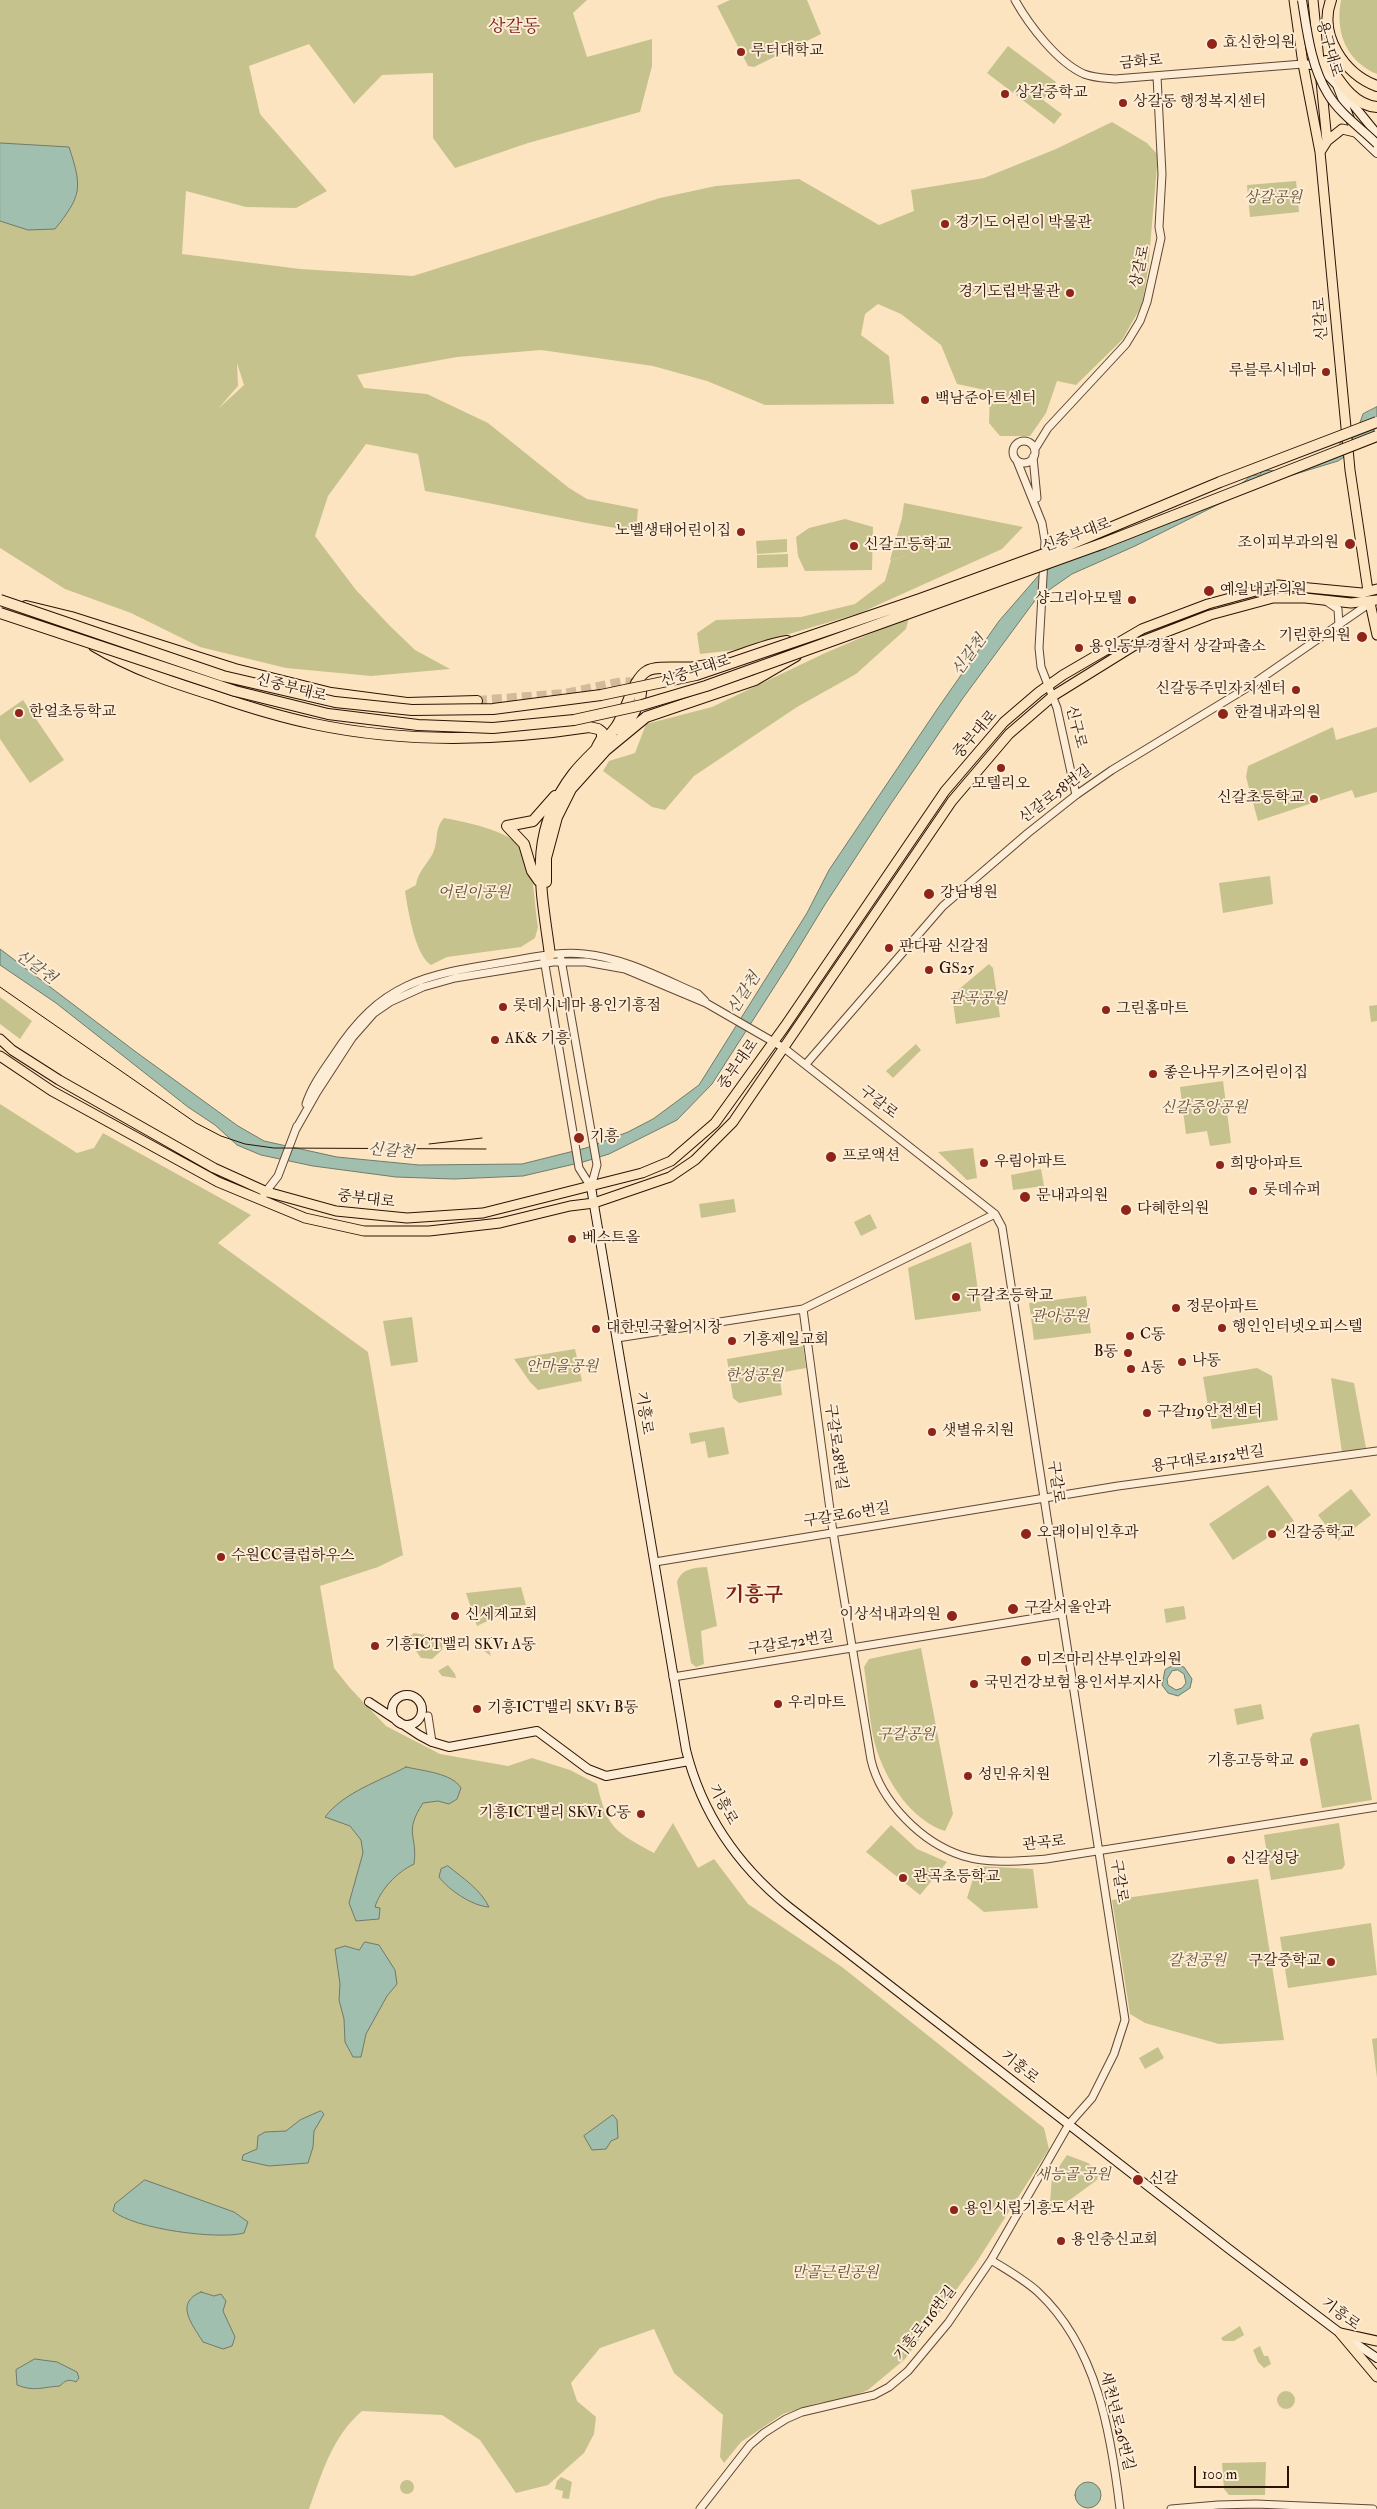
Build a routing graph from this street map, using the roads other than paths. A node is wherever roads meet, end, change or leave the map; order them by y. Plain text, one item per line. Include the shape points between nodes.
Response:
1 (1015, 0) edge
2 (1294, 0) edge
3 (1302, 0) edge
4 (1313, 0) edge
5 (1331, 0) edge
6 (1322, 63) junction
7 (1303, 64) junction
8 (1157, 76) junction
9 (1337, 85) junction
10 (1377, 86) edge
11 (1377, 107) edge
12 (1355, 132) junction
13 (1377, 134) edge
14 (1327, 141) junction
15 (1377, 144) edge
16 (1320, 152) junction
17 (1377, 153) edge
18 (1377, 422) edge
19 (1048, 428) junction
20 (1377, 436) edge
21 (1026, 441) junction
22 (1034, 453) junction
23 (1018, 461) junction
24 (1037, 506) junction
25 (1366, 576) junction
26 (1377, 579) edge
27 (1373, 590) edge
28 (1323, 600) junction
29 (4, 601) edge
30 (1373, 602) edge
31 (0, 612) edge
32 (1339, 625) junction
33 (1377, 635) edge
34 (85, 641) junction
35 (804, 644) junction
36 (1049, 686) junction
37 (1053, 696) junction
38 (477, 702) tunnel mouth
39 (601, 748) junction
40 (560, 793) junction
41 (1076, 795) junction
42 (540, 882) junction
43 (553, 957) junction
44 (0, 1039) edge
45 (772, 1042) junction
46 (784, 1048) junction
47 (3, 1059) edge
48 (806, 1064) junction
49 (591, 1187) junction
50 (267, 1192) junction
51 (258, 1200) junction
52 (594, 1203) junction
53 (995, 1214) junction
54 (803, 1309) junction
55 (617, 1338) junction
56 (1377, 1451) edge
57 (1044, 1498) junction
58 (833, 1532) junction
59 (654, 1562) junction
60 (1061, 1614) junction
61 (852, 1648) junction
62 (673, 1677) junction
63 (369, 1702) dead end
64 (428, 1716) dead end
65 (432, 1742) junction
66 (689, 1761) junction
67 (1377, 1807) edge
68 (1099, 1850) junction
69 (1069, 2124) junction
70 (991, 2260) junction
71 (1340, 2333) junction
72 (1377, 2341) edge
73 (1377, 2358) edge
74 (1377, 2377) edge
75 (700, 2509) edge
76 (1120, 2509) edge
77 (1171, 2509) edge
78 (1373, 2509) edge

1 - 8 street, 금화로 via 1052,50 1072,67 1099,78
2 - 7 main road, 신갈로
3 - 15 main road, 용구대로, bridge via 1312,53 1328,94 1344,114
4 - 6 main road, 용구대로
5 - 10 highway via 1328,25 1333,46 1339,57 1362,78
6 - 7 main road
6 - 9 main road, 용구대로
6 - 11 highway via 1355,98
6 - 14 main road, 용구대로
7 - 8 street, 금화로
7 - 16 main road, 신갈로
8 - 19 street, 상갈로 via 1162,174 1161,238 1147,302 1126,344
9 - 12 main road
9 - 13 main road, 용구대로
12 - 14 main road via 1342,129
12 - 17 main road
14 - 16 main road
16 - 25 main road, 신갈로, bridge via 1350,465
18 - 35 highway, 신중부대로, bridge via 1220,482 1069,546
19 - 21 street, 상갈로
19 - 22 street, 상갈로
20 - 35 highway, 신중부대로, bridge via 1104,543
21 - 22 street
21 - 23 street via 1014,447 1013,456
22 - 23 street via 1026,463
22 - 24 street
23 - 24 street
24 - 36 street, 신구로, bridge via 1045,541 1041,666
25 - 26 main road
25 - 27 main road, 신갈로
27 - 30 street, 신갈로
27 - 36 main road, 중부대로 via 1347,592 1278,585 1208,604 1142,629
28 - 30 main road, 중부대로
28 - 32 street via 1338,609
28 - 37 main road, 중부대로 via 1273,598 1210,615 1140,642
29 - 35 highway, 신중부대로, bridge via 223,676 335,702 412,710 492,709 601,695 696,676
29 - 38 highway, bridge via 41,608 244,672 345,695 407,703
30 - 32 street, 신갈로58번길
30 - 33 main road, 신갈로
31 - 34 highway, 신중부대로, bridge
32 - 41 street, 신갈로58번길 via 1250,686
34 - 35 highway, 신중부대로, bridge via 235,691 328,714 418,725 493,728 574,720 642,705 706,686
34 - 39 highway, bridge via 132,667 171,682 315,724 382,734 447,738 494,738 589,727 602,732
35 - 39 highway, bridge via 756,680 659,712 638,722
35 - 39 highway, bridge via 773,644 703,666 647,671 636,684 642,689 638,704 616,739
36 - 37 street, 신구로
36 - 45 main road, 중부대로 via 1004,722 945,791
37 - 41 street, 신구로
37 - 46 main road, 중부대로 via 1009,734 952,801
39 - 40 highway via 574,772
39 - 43 highway via 571,790 557,817 546,858
40 - 42 highway via 543,839 539,858
40 - 42 highway via 533,821 507,826 524,844 532,871
41 - 48 street, 신갈로58번길 via 943,906
42 - 43 highway
43 - 45 street, 구갈로 via 584,954 626,962 698,994 706,1003
43 - 49 street via 572,1127 580,1168
43 - 49 street via 590,1124 596,1165
43 - 50 street, 구갈로 via 456,970 421,980 372,1007 347,1034 311,1091 278,1176
44 - 50 main road, 중부대로 via 82,1094 214,1168
45 - 46 street, 구갈로
45 - 49 main road, 중부대로 via 715,1123 698,1140 670,1161 642,1173
46 - 48 street, 구갈로
46 - 52 main road, 중부대로 via 733,1122 695,1160 670,1177
47 - 51 main road, 중부대로 via 52,1091 218,1182
48 - 53 street, 구갈로
49 - 50 main road, 중부대로 via 483,1213 407,1218 336,1211
49 - 52 main road, 기흥로
50 - 51 street, 구갈로
51 - 52 main road, 중부대로 via 305,1218 364,1231 429,1231 491,1224
52 - 55 main road, 기흥로
53 - 54 street
53 - 57 street, 구갈로 via 1004,1236
54 - 55 street
54 - 58 street, 구갈로28번길
55 - 59 main road, 기흥로
56 - 57 street, 용구대로2152번길
57 - 58 street, 구갈로60번길
57 - 60 street, 구갈로
58 - 59 street, 구갈로60번길
58 - 61 street, 구갈로28번길
59 - 62 main road, 기흥로
60 - 61 street, 구갈로72번길
60 - 68 street, 구갈로
61 - 62 street, 구갈로72번길
61 - 68 street, 관곡로 via 873,1771 895,1806 924,1835 964,1856 1004,1862
62 - 66 main road, 기흥로
63 - 65 main road
64 - 65 street
65 - 66 main road via 449,1747 537,1730 588,1769 606,1776
66 - 69 main road, 기흥로 via 697,1788 716,1826 761,1884
67 - 68 street, 관곡로
68 - 69 street, 구갈로 via 1125,2020 1107,2071 1092,2098
69 - 70 street, 기흥로116번길
69 - 71 main road, 기흥로
70 - 75 street, 기흥로116번길 via 948,2323 908,2371 889,2387 874,2394 802,2412 764,2433 750,2445
70 - 76 street, 새천년로26번길 via 1038,2292 1071,2331 1097,2388 1114,2457
71 - 72 main road
71 - 73 main road, 기흥로
71 - 74 main road
77 - 78 street via 1256,2504

